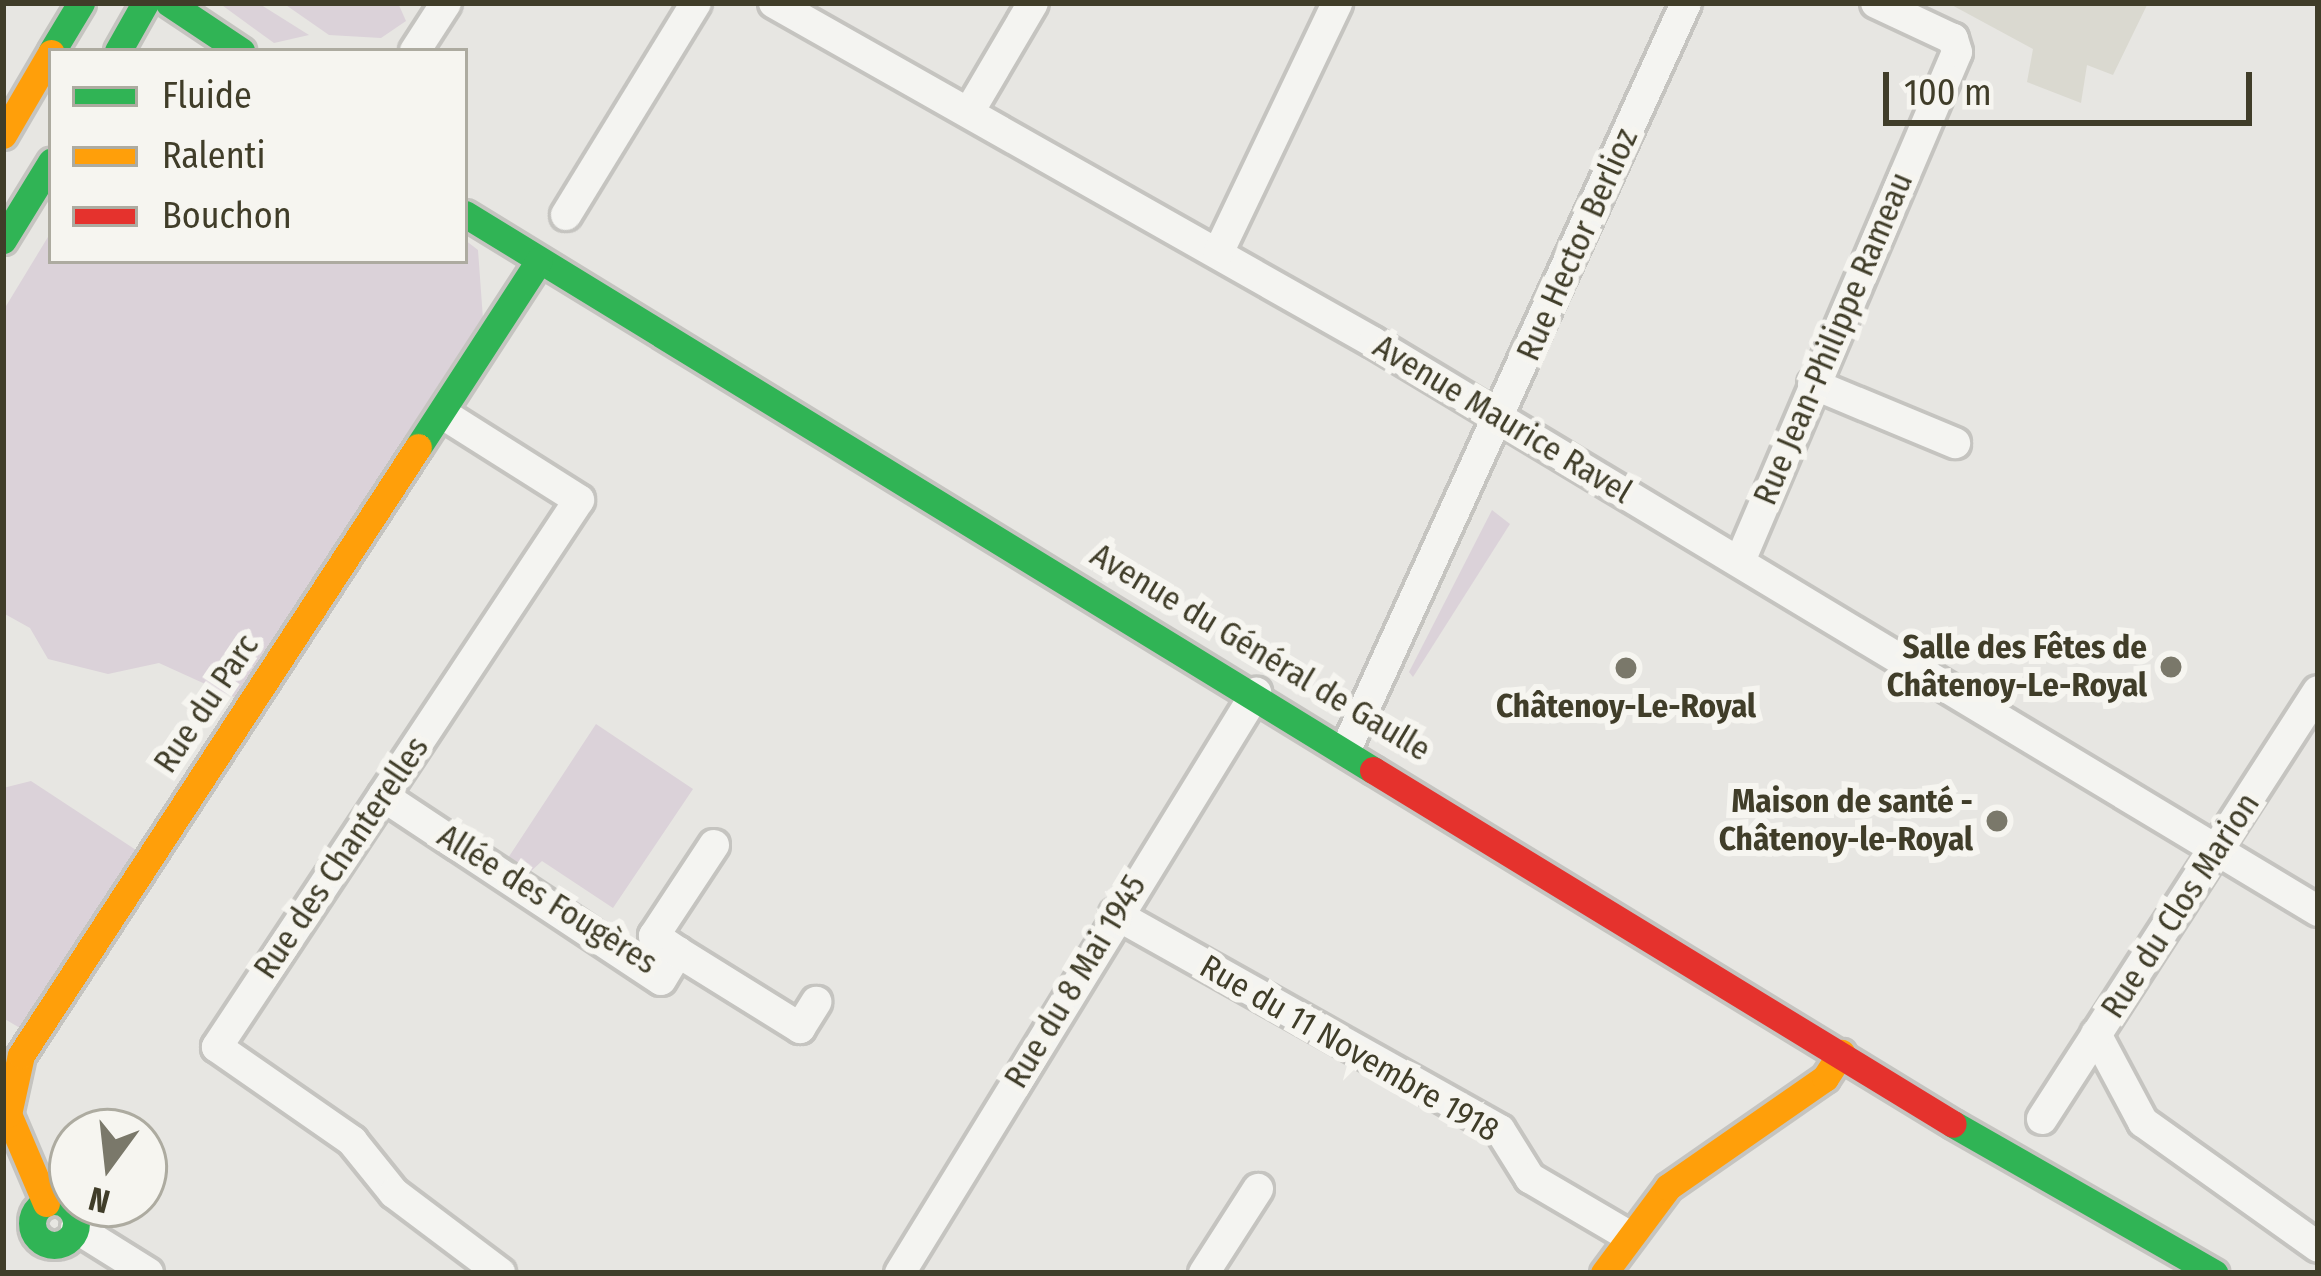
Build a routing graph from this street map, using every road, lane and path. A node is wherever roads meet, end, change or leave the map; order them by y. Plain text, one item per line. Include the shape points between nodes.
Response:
1 (145, 3) edge
2 (170, 3) edge
3 (446, 3) edge
4 (696, 3) edge
5 (775, 3) edge
6 (1033, 3) edge
7 (1337, 3) edge
8 (1686, 3) edge
9 (1876, 3) edge
10 (76, 10) edge
11 (54, 48) edge
12 (119, 48) edge
13 (237, 48) edge
14 (413, 48) edge
15 (48, 59) edge
16 (969, 112) junction
17 (3, 135) edge
18 (48, 167) edge
19 (566, 215) dead end
20 (468, 216) edge
21 (3, 239) edge
22 (1218, 253) junction
23 (539, 261) junction
24 (1814, 384) junction
25 (443, 414) junction
26 (1499, 421) junction
27 (1955, 443) dead end
28 (1740, 561) junction
29 (2318, 691) edge
30 (1256, 693) junction
31 (1347, 747) junction
32 (383, 796) junction
33 (714, 845) dead end
34 (2217, 856) junction
35 (2318, 911) edge
36 (1115, 914) junction
37 (678, 952) junction
38 (816, 1003) dead end
39 (2096, 1034) junction
40 (1840, 1053) junction
41 (2042, 1119) dead end
42 (2014, 1162) junction
43 (1258, 1189) dead end
44 (46, 1203) joint
45 (76, 1228) joint
46 (1630, 1236) junction
47 (46, 1244) junction
48 (2318, 1247) edge
49 (34, 1273) edge
50 (148, 1273) edge
51 (500, 1273) edge
52 (900, 1273) edge
53 (1204, 1273) edge
54 (1604, 1273) edge
55 (2172, 1273) edge
56 (2214, 1273) edge

1 - 12 main road
2 - 13 main road
3 - 14 street
4 - 19 street
5 - 16 street, Avenue Maurice Ravel
6 - 16 street
7 - 22 street
8 - 26 street, Rue Hector Berlioz
9 - 24 street, Rue Jean-Philippe Rameau via 1953,39 1957,52
10 - 11 main road
15 - 17 main road
16 - 22 street, Avenue Maurice Ravel
18 - 21 main road
20 - 23 main road, Avenue du Général de Gaulle
22 - 26 street, Avenue Maurice Ravel
23 - 25 main road, Rue du Parc
23 - 30 main road, Avenue du Général de Gaulle
24 - 27 street
24 - 28 street, Rue Jean-Philippe Rameau
25 - 32 street, Rue des Chanterelles via 579,500
25 - 44 main road, Rue du Parc via 21,1055 8,1114
26 - 28 street, Avenue Maurice Ravel
26 - 31 street, Rue Hector Berlioz
28 - 34 street, Avenue Maurice Ravel
29 - 34 street, Rue du Clos Marion
30 - 31 main road, Avenue du Général de Gaulle
30 - 36 street, Rue du 8 Mai 1945
31 - 40 main road, Avenue du Général de Gaulle
32 - 37 street, Allée des Fougères via 661,980
32 - 51 street, Rue des Chanterelles via 217,1047 352,1141 394,1193
33 - 37 street via 654,936
34 - 35 street, Avenue Maurice Ravel
34 - 39 street, Rue du Clos Marion via 2161,914
36 - 46 street, Rue du 11 Novembre 1918 via 1500,1130 1530,1178
36 - 52 street, Rue du 8 Mai 1945
37 - 38 street, Allée des Fougères via 800,1028
39 - 41 street, Rue du Clos Marion
39 - 48 street via 2159,1137
40 - 42 main road, Avenue du Général de Gaulle
40 - 46 main road via 1825,1078 1700,1160
42 - 55 main road, Avenue du Général de Gaulle
42 - 56 main road, Avenue du Général de Gaulle
43 - 53 street
44 - 47 main road via 32,1223
45 - 47 main road
45 - 50 street
46 - 54 main road
47 - 49 main road

